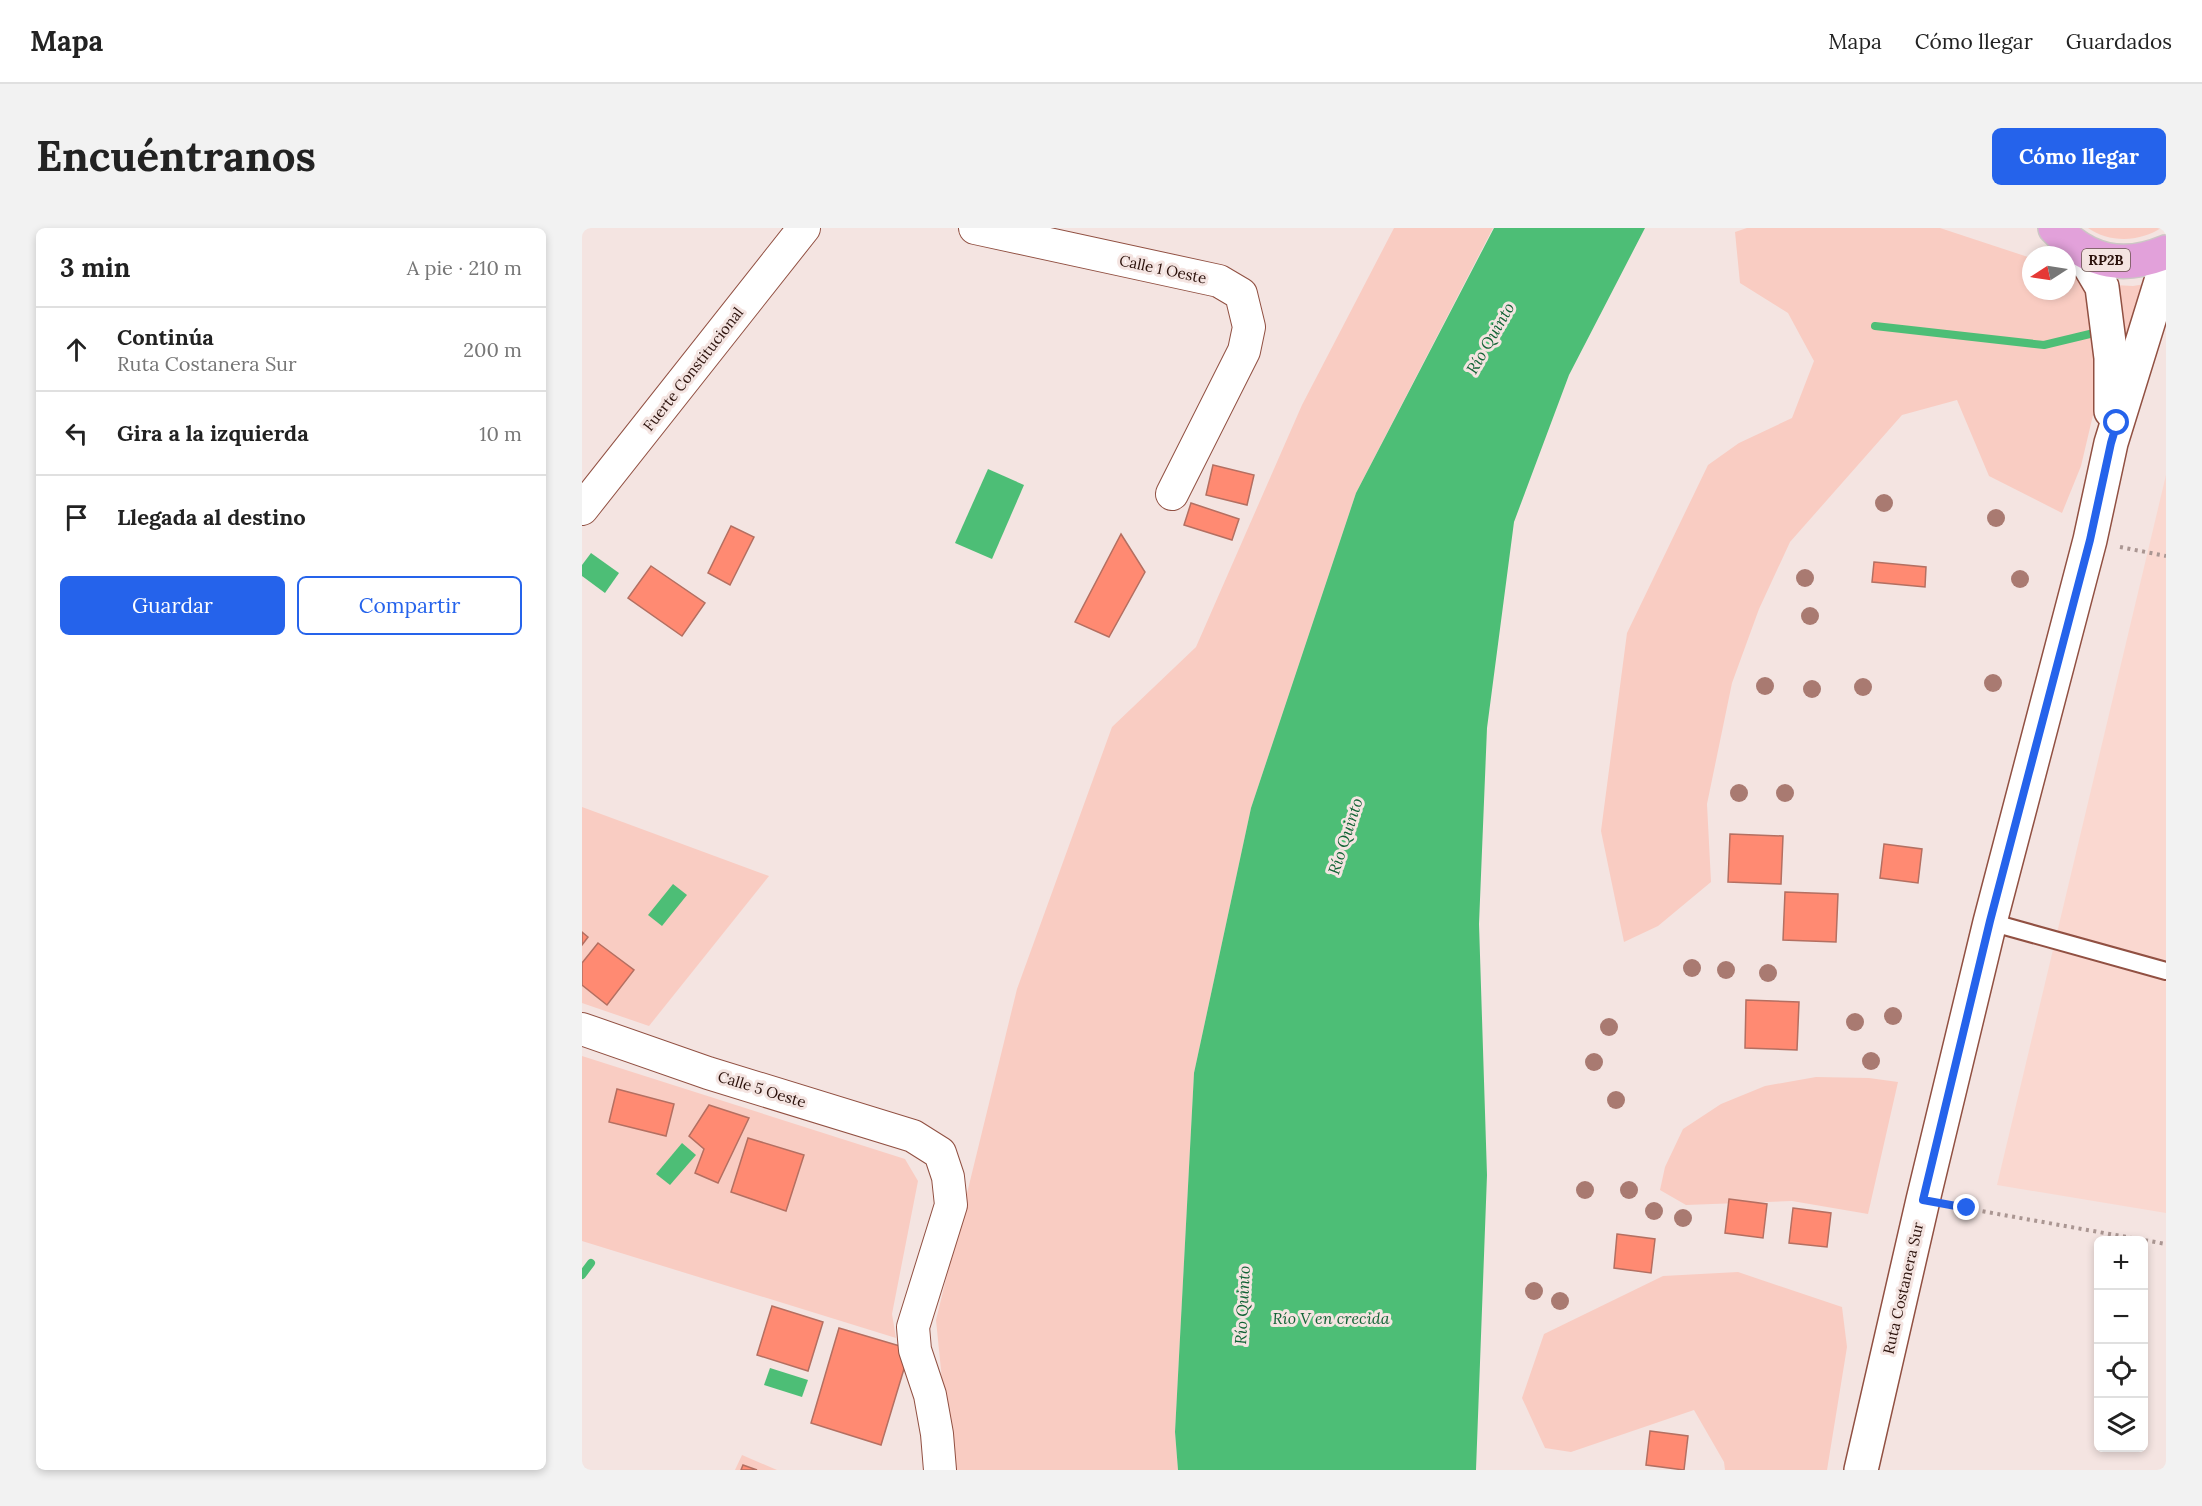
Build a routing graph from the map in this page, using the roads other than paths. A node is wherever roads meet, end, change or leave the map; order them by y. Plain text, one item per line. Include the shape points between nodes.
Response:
1 (804, 228) edge
2 (975, 228) edge
3 (2055, 228) edge
4 (2080, 250) junction
5 (2166, 252) edge
6 (2166, 265) edge
7 (2111, 443) junction
8 (1172, 494) dead end
9 (582, 509) edge
10 (1990, 921) junction
11 (2166, 971) edge
12 (582, 1029) edge
13 (940, 1470) edge
14 (1861, 1470) edge

1 - 9 street, Fuerte Constitucional
2 - 8 street, Calle 1 Oeste via 1219,281 1241,294 1249,327 1244,351
3 - 4 main road, RP2B
4 - 5 main road, RP2B via 2102,259 2126,262
4 - 7 main road, Ruta Costanera Sur via 2102,287 2111,358
6 - 7 main road, Ruta Costanera Sur
7 - 10 main road, Ruta Costanera Sur via 2090,540
10 - 11 lane
10 - 14 main road, Ruta Costanera Sur
12 - 13 street, Calle 5 Oeste via 708,1073 913,1136 940,1152 951,1205 913,1327 915,1350 932,1405

